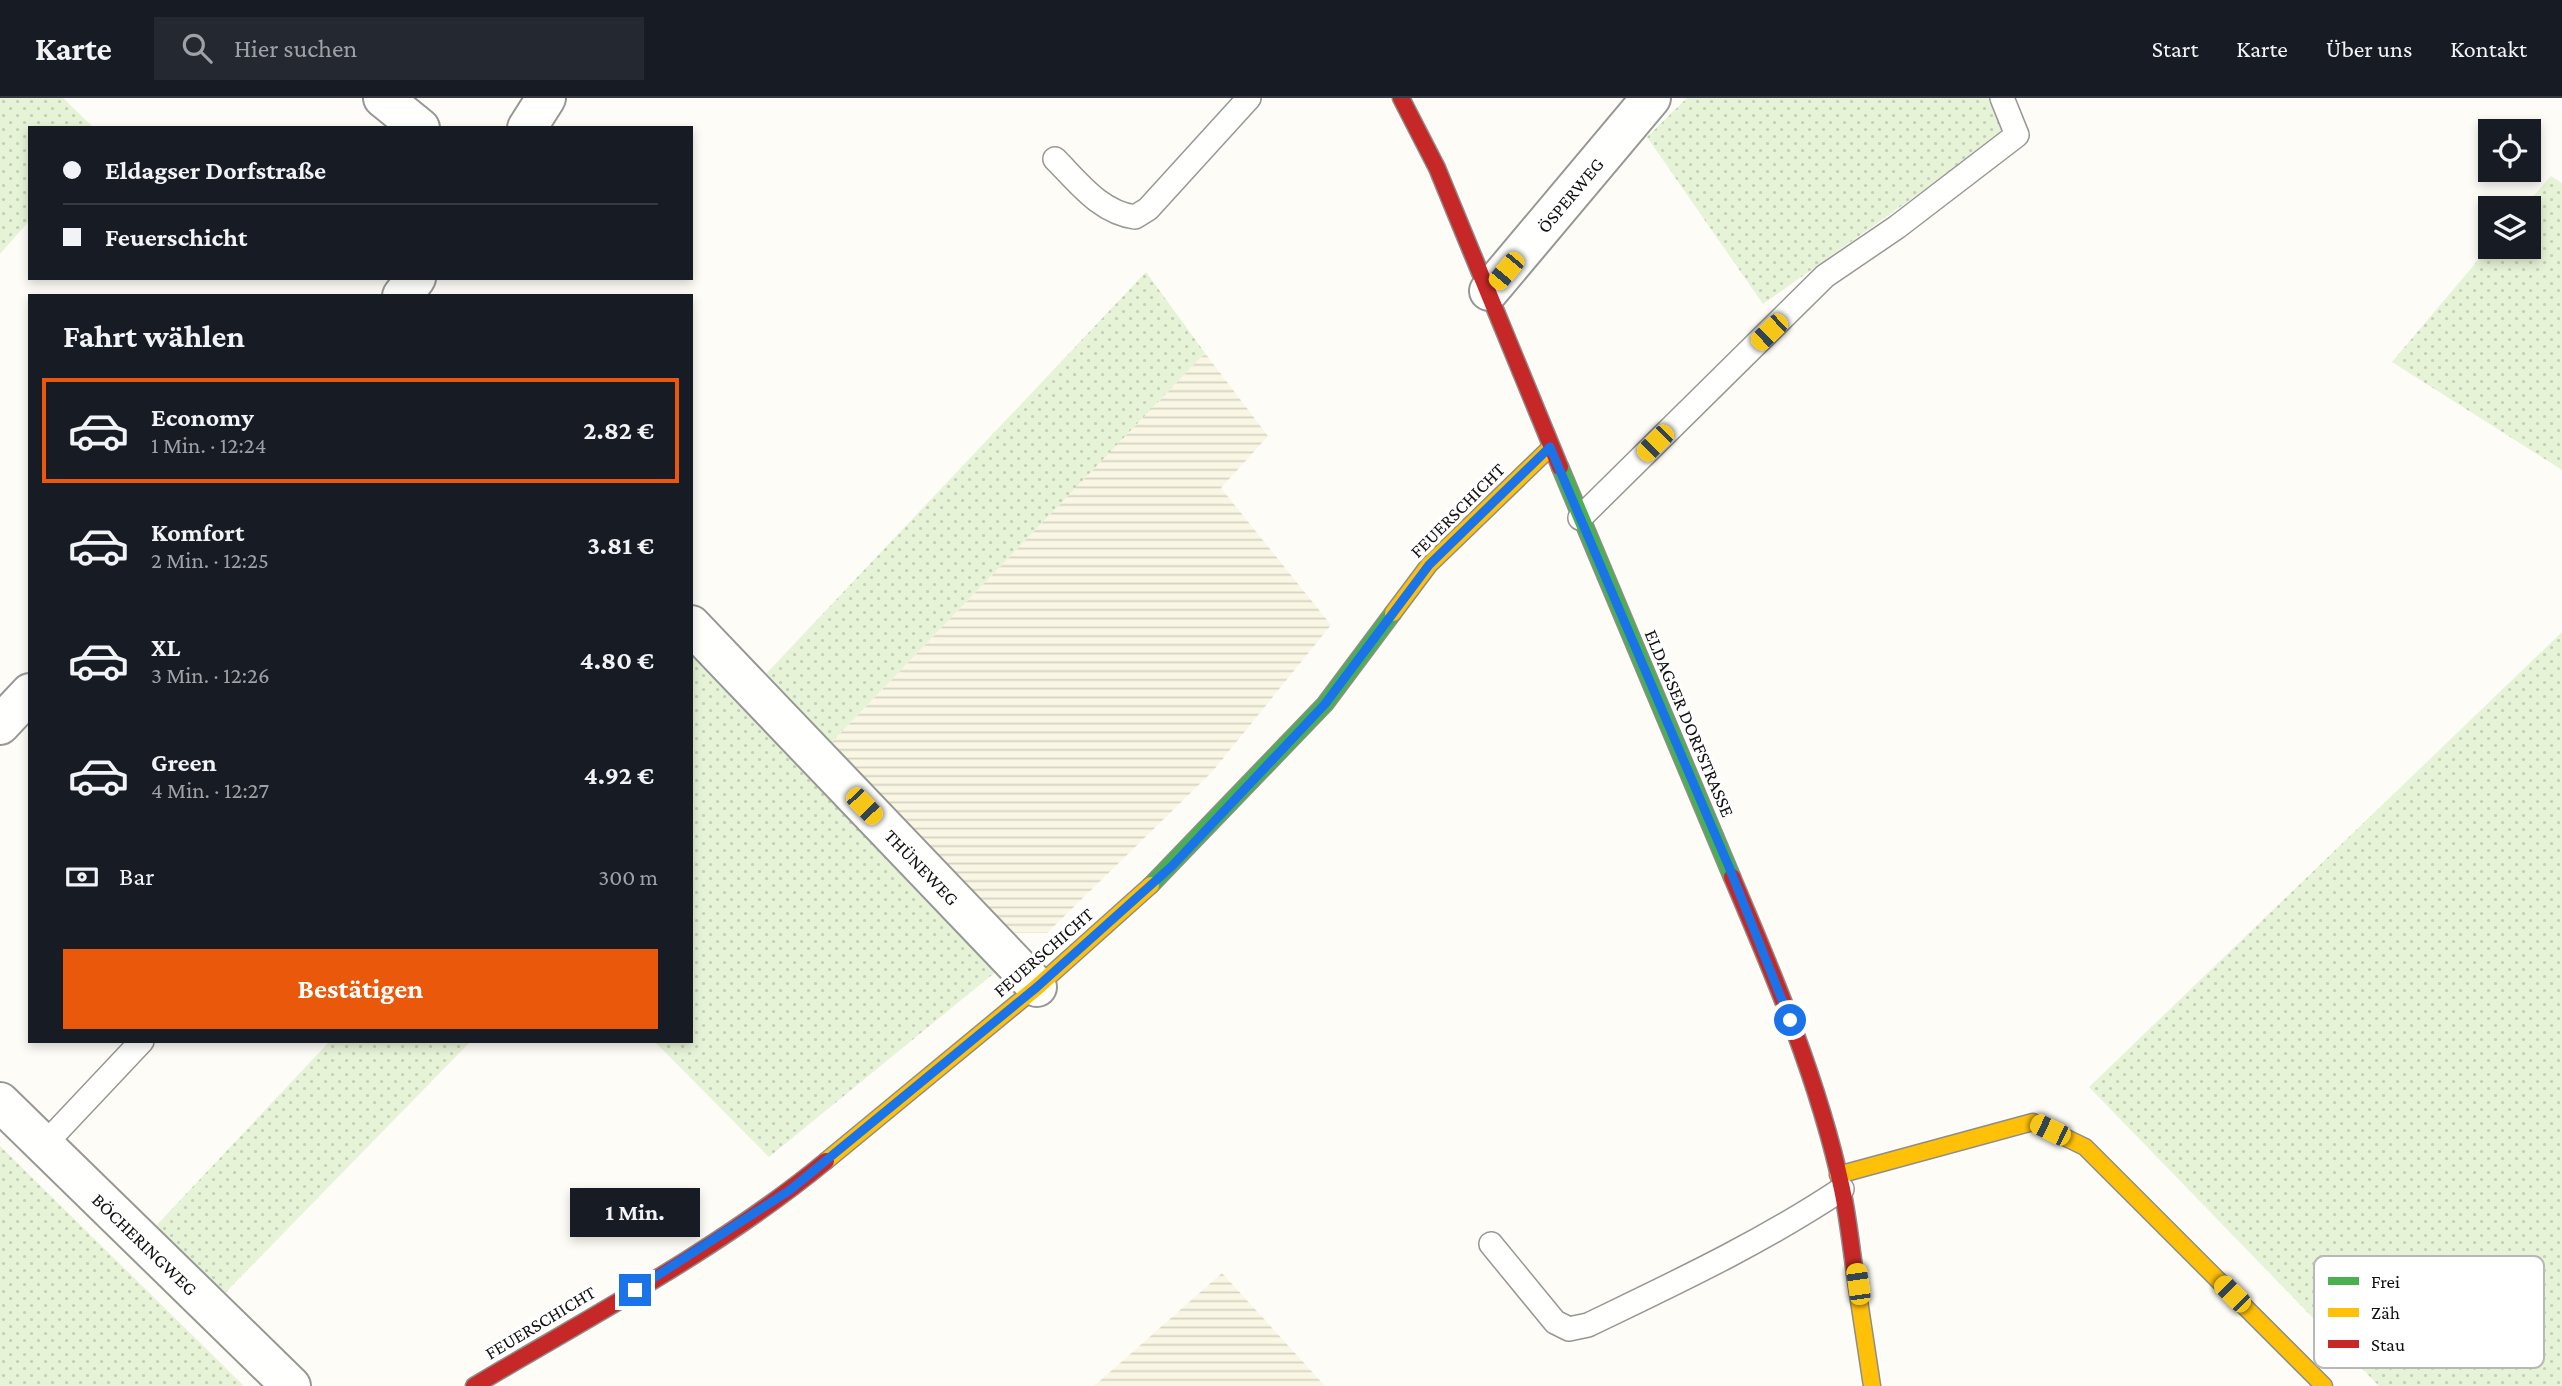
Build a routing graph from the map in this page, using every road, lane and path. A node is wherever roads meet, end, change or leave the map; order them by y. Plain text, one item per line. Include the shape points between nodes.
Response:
1 (383, 98) edge
2 (546, 98) edge
3 (1249, 98) edge
4 (1401, 98) edge
5 (1651, 98) edge
6 (2002, 98) edge
7 (418, 126) edge
8 (528, 126) edge
9 (1055, 159) dead end
10 (414, 280) edge
11 (1489, 290) junction
12 (404, 294) edge
13 (1550, 447) junction
14 (1580, 518) junction
15 (693, 627) edge
16 (28, 695) edge
17 (0, 725) edge
18 (1037, 987) junction
19 (140, 1043) edge
20 (0, 1102) edge
21 (44, 1145) junction
22 (1840, 1182) junction
23 (1491, 1244) dead end
24 (291, 1386) edge
25 (474, 1386) edge
26 (1872, 1386) edge
27 (2324, 1386) edge

1 - 7 street
2 - 8 street
3 - 9 lane via 1148,209 1135,217 1099,202
4 - 11 street, ELDAGSER DORFSTRASSE via 1437,168
5 - 11 street, ÖSPERWEG
6 - 14 lane via 2018,135 1825,276
10 - 12 street
11 - 13 street, ELDAGSER DORFSTRASSE
13 - 14 street, ELDAGSER DORFSTRASSE
13 - 18 street, FEUERSCHICHT via 1429,565 1325,704 1181,856
14 - 22 street, ELDAGSER DORFSTRASSE via 1771,969 1812,1084
15 - 18 street, THÜNEWEG
16 - 17 street
18 - 25 street, FEUERSCHICHT via 790,1190 658,1276
19 - 21 lane
20 - 21 street, BÖCHERINGWEG
21 - 24 street, BÖCHERINGWEG
22 - 23 lane via 1782,1229 1588,1325 1569,1329 1555,1322
22 - 26 street, ELDAGSER DORFSTRASSE
22 - 27 street via 2033,1122 2085,1147

